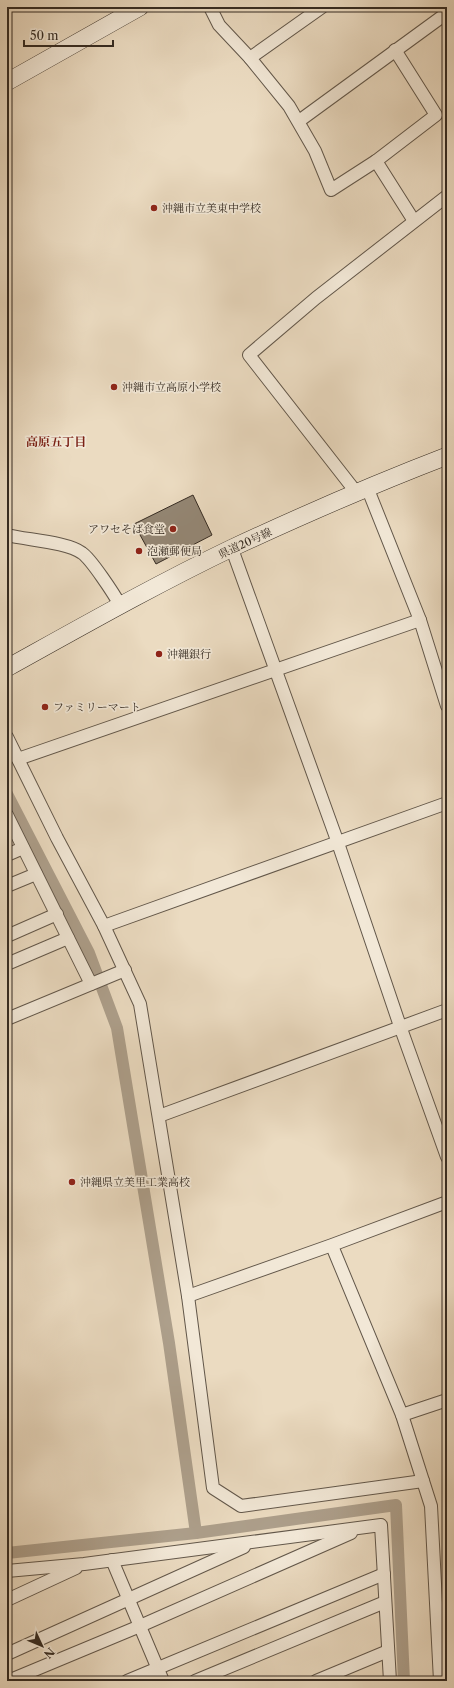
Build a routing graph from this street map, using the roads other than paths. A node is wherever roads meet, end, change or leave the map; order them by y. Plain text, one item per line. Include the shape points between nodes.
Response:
1 (140, 7) edge
2 (210, 7) edge
3 (322, 7) edge
4 (120, 11) edge
5 (447, 13) edge
6 (395, 50) junction
7 (250, 58) junction
8 (7, 82) edge
9 (299, 121) junction
10 (376, 161) junction
11 (447, 196) edge
12 (414, 221) junction
13 (447, 456) edge
14 (361, 490) junction
15 (7, 535) edge
16 (232, 548) junction
17 (120, 605) junction
18 (420, 620) junction
19 (7, 668) edge
20 (274, 670) junction
21 (447, 706) edge
22 (7, 737) edge
23 (18, 759) junction
24 (447, 803) edge
25 (7, 815) edge
26 (338, 843) junction
27 (23, 848) junction
28 (7, 855) edge
29 (36, 874) junction
30 (7, 886) edge
31 (56, 914) junction
32 (104, 926) junction
33 (7, 936) edge
34 (68, 938) junction
35 (7, 964) edge
36 (125, 970) junction
37 (91, 984) junction
38 (447, 1010) edge
39 (7, 1020) edge
40 (400, 1026) junction
41 (159, 1116) junction
42 (447, 1157) edge
43 (447, 1202) edge
44 (332, 1246) junction
45 (188, 1296) junction
46 (447, 1400) edge
47 (402, 1415) junction
48 (423, 1481) junction
49 (365, 1527) junction
50 (256, 1542) junction
51 (112, 1560) junction
52 (84, 1564) junction
53 (7, 1571) edge
54 (384, 1574) junction
55 (7, 1600) edge
56 (129, 1600) junction
57 (447, 1600) edge
58 (385, 1602) junction
59 (435, 1604) junction
60 (140, 1626) junction
61 (388, 1651) junction
62 (7, 1654) edge
63 (158, 1668) junction
64 (8, 1681) edge
65 (127, 1681) edge
66 (163, 1681) edge
67 (194, 1681) edge
68 (316, 1681) edge
69 (390, 1681) edge
70 (440, 1681) edge

1 - 4 main road
2 - 7 street via 218,25
3 - 7 street
4 - 8 main road
5 - 6 street
6 - 9 street
6 - 10 street via 436,115
7 - 9 street
9 - 10 street via 331,190
10 - 12 street
11 - 12 street
12 - 14 street via 316,298 249,355
13 - 14 main road, 県道20号線
14 - 16 main road, 県道20号線
14 - 18 street
15 - 17 street via 65,546 82,553
16 - 17 main road, 県道20号線
16 - 20 street
17 - 19 main road, 県道20号線
18 - 20 street
18 - 21 street
20 - 23 street
20 - 26 street
22 - 23 street
23 - 32 street
24 - 26 street
25 - 27 street
26 - 32 street
26 - 40 street
27 - 28 street
27 - 29 street
29 - 30 street
29 - 31 street
31 - 33 street
31 - 34 street
32 - 36 street
34 - 35 street
34 - 37 street
36 - 37 street
36 - 41 street via 140,1004
37 - 39 street
38 - 40 street
40 - 41 street
40 - 42 street
41 - 45 street
43 - 44 street
44 - 45 street
44 - 47 street
45 - 48 street via 213,1488 241,1506
46 - 47 street
47 - 48 street
48 - 59 street via 431,1506
49 - 50 street
49 - 54 street via 381,1525
49 - 60 street
50 - 51 street
50 - 56 street
51 - 52 street
51 - 56 street
52 - 53 street
52 - 55 street
54 - 58 street
54 - 63 street
56 - 60 street
56 - 62 street
57 - 59 street
58 - 61 street
58 - 67 street
59 - 70 street
60 - 63 street
60 - 64 street
61 - 68 street
61 - 69 street
63 - 65 street
63 - 66 street

